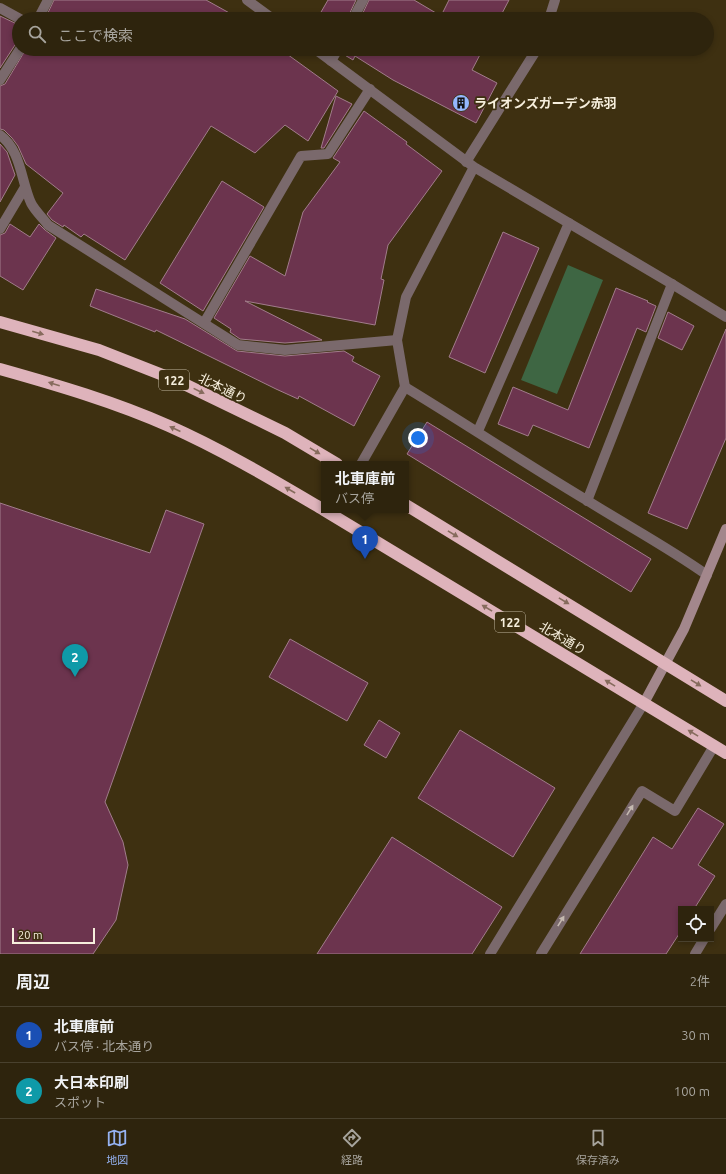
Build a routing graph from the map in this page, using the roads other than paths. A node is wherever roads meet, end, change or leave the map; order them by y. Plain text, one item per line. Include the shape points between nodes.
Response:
1 (48, 0) edge
2 (247, 0) edge
3 (364, 0) edge
4 (555, 0) edge
5 (0, 8) edge
6 (42, 12) edge
7 (263, 12) edge
8 (358, 12) edge
9 (551, 12) edge
10 (12, 15) edge
11 (15, 56) edge
12 (325, 56) edge
13 (334, 56) edge
14 (533, 56) edge
15 (332, 61) junction
16 (0, 80) edge
17 (370, 89) junction
18 (0, 135) edge
19 (470, 164) junction
20 (25, 186) junction
21 (570, 223) junction
22 (0, 228) edge
23 (672, 284) junction
24 (726, 317) edge
25 (0, 322) edge
26 (204, 323) junction
27 (397, 340) junction
28 (0, 369) edge
29 (404, 387) junction
30 (478, 431) junction
31 (332, 461) edge
32 (363, 461) edge
33 (587, 501) junction
34 (409, 507) edge
35 (321, 508) edge
36 (329, 513) edge
37 (726, 529) edge
38 (707, 575) junction
39 (666, 664) junction
40 (726, 701) edge
41 (644, 703) junction
42 (714, 746) junction
43 (726, 753) edge
44 (726, 904) edge
45 (714, 923) edge
46 (702, 942) edge
47 (490, 954) edge
48 (541, 954) edge
49 (695, 954) edge

1 - 6 street
2 - 7 street
3 - 8 street
4 - 9 street
5 - 10 street
11 - 16 street
12 - 15 street
13 - 15 street
14 - 19 street
15 - 17 street
17 - 19 street
17 - 26 street via 328,154 301,156
18 - 20 street via 6,139 16,156
19 - 21 street
19 - 27 street via 406,297
20 - 22 street
20 - 26 street via 32,204 48,225
21 - 23 street
21 - 30 street
23 - 24 street
23 - 33 street
25 -> 31 highway, 北本通り / 122 via 99,350 178,381 285,433
26 - 27 street via 238,345 285,350
27 - 29 street
35 -> 28 highway, 北本通り / 122 via 226,453 169,426 114,404
29 - 30 street
29 - 32 street
30 - 33 street
33 - 38 street
34 -> 39 highway
41 -> 36 highway, 北本通り / 122
37 - 38 street
38 - 39 street via 684,630
39 -> 40 highway
39 - 41 street
42 -> 41 highway, 北本通り / 122
41 - 47 street
42 - 43 highway, 北本通り / 122
48 -> 42 street via 642,791 675,811
44 - 45 street
46 - 49 street

